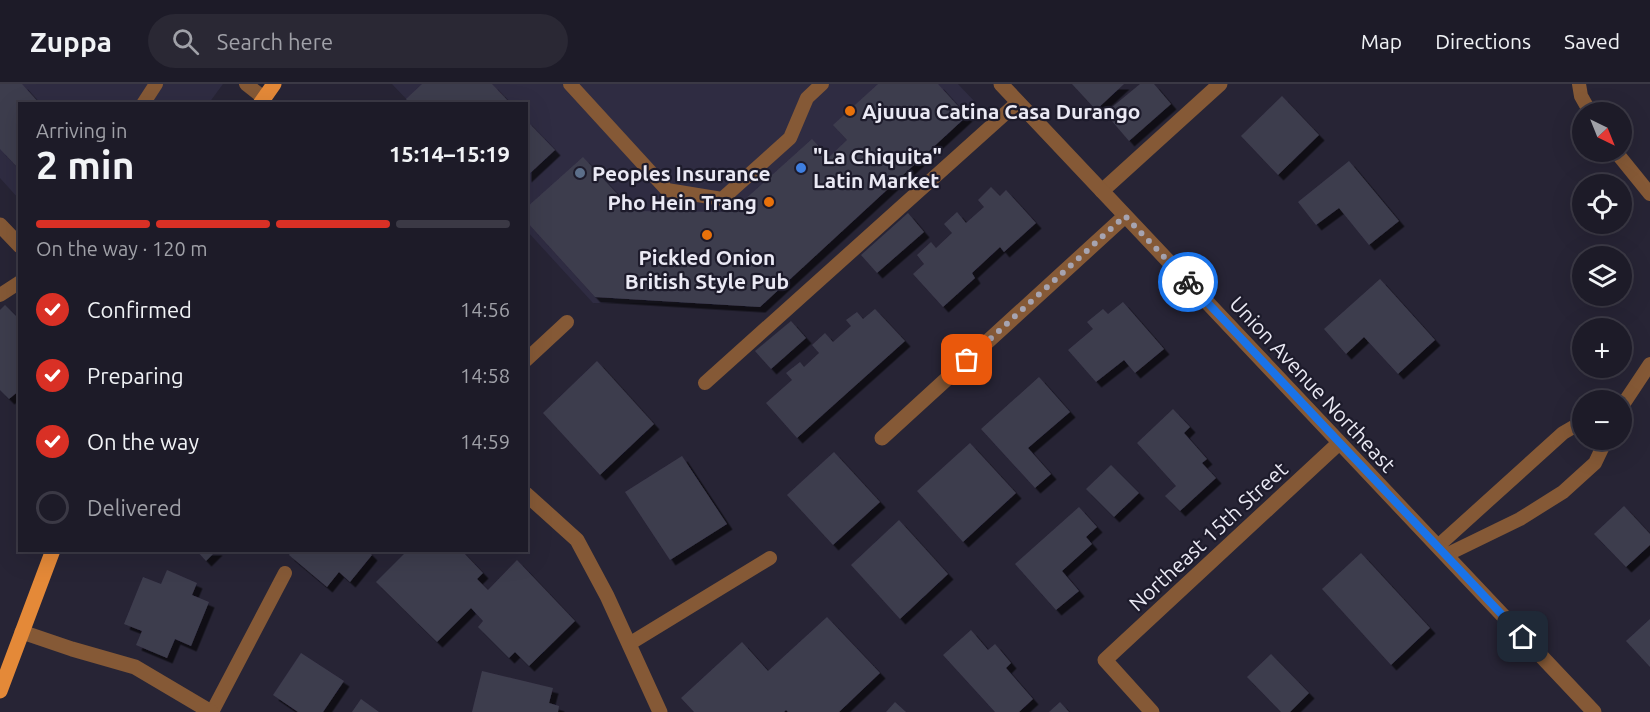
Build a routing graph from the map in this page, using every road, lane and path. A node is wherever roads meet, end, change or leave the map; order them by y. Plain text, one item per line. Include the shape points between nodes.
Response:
1 (156, 84) edge
2 (246, 84) edge
3 (274, 84) edge
4 (570, 84) edge
5 (822, 84) edge
6 (1001, 84) edge
7 (1220, 84) edge
8 (1579, 84) edge
9 (262, 101) edge
10 (144, 102) edge
11 (1018, 102) junction
12 (1584, 102) edge
13 (1624, 162) edge
14 (1102, 191) junction
15 (1650, 194) edge
16 (1125, 216) junction
17 (0, 225) edge
18 (18, 244) edge
19 (18, 283) edge
20 (0, 295) edge
21 (567, 322) dead end
22 (528, 358) edge
23 (1650, 364) edge
24 (705, 383) dead end
25 (1631, 390) edge
26 (1572, 428) edge
27 (882, 438) dead end
28 (1340, 442) junction
29 (1601, 450) edge
30 (528, 496) edge
31 (1442, 551) junction
32 (52, 552) edge
33 (770, 558) dead end
34 (285, 573) dead end
35 (22, 632) junction
36 (629, 644) junction
37 (0, 691) edge
38 (211, 712) edge
39 (660, 712) edge
40 (1152, 712) edge
41 (1594, 712) edge

1 - 10 lane
2 - 9 lane
3 - 9 main road
4 - 5 lane via 668,189 722,199 790,138 807,98
6 - 11 street, Union Avenue Northeast
7 - 14 street
8 - 12 lane
11 - 14 street, Union Avenue Northeast
11 - 24 lane
13 - 15 lane
14 - 16 street, Union Avenue Northeast
16 - 27 street
16 - 28 street, Union Avenue Northeast
17 - 18 street
19 - 20 lane
21 - 22 lane
23 - 25 lane
26 - 31 lane
28 - 31 street, Union Avenue Northeast
28 - 40 street, Northeast 15th Street via 1105,660
29 - 31 lane via 1595,463 1563,492 1520,519
30 - 36 street via 577,540
31 - 41 street, Union Avenue Northeast
32 - 35 main road
33 - 36 lane
34 - 38 lane
35 - 37 main road
35 - 38 street via 135,667
36 - 39 street

